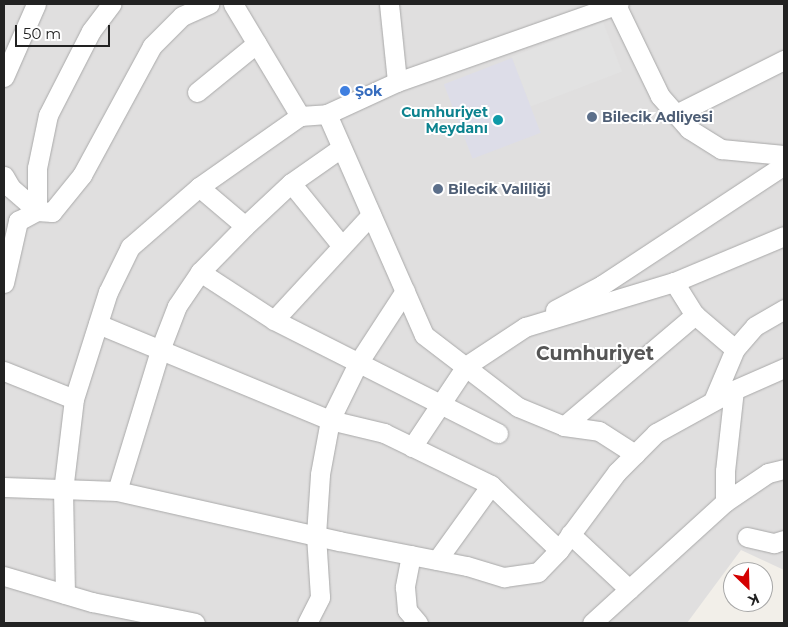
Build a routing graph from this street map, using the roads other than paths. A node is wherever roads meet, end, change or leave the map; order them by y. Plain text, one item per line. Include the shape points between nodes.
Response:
1 (36, 4) edge
2 (112, 4) edge
3 (209, 4) edge
4 (233, 4) edge
5 (389, 4) edge
6 (618, 4) edge
7 (256, 43) junction
8 (784, 60) edge
9 (4, 77) edge
10 (397, 82) junction
11 (197, 92) dead end
12 (327, 114) junction
13 (676, 114) junction
14 (300, 116) junction
15 (341, 148) junction
16 (784, 156) edge
17 (784, 165) edge
18 (4, 176) edge
19 (291, 183) junction
20 (199, 186) junction
21 (37, 211) junction
22 (372, 215) junction
23 (245, 226) junction
24 (784, 236) edge
25 (341, 245) junction
26 (200, 272) junction
27 (674, 282) junction
28 (4, 283) edge
29 (404, 291) junction
30 (784, 309) edge
31 (694, 315) junction
32 (274, 320) junction
33 (98, 324) junction
34 (525, 327) junction
35 (735, 349) junction
36 (160, 350) junction
37 (358, 362) junction
38 (466, 366) junction
39 (784, 368) edge
40 (4, 371) edge
41 (734, 390) junction
42 (74, 399) junction
43 (713, 401) junction
44 (440, 403) junction
45 (330, 420) junction
46 (564, 426) junction
47 (498, 433) dead end
48 (412, 446) junction
49 (635, 454) junction
50 (784, 469) edge
51 (491, 485) junction
52 (4, 487) edge
53 (63, 491) junction
54 (117, 491) junction
55 (725, 502) junction
56 (570, 534) junction
57 (316, 535) junction
58 (747, 537) dead end
59 (784, 540) edge
60 (559, 550) junction
61 (411, 556) junction
62 (436, 560) junction
63 (4, 576) edge
64 (629, 589) junction
65 (65, 594) junction
66 (194, 623) edge
67 (307, 623) edge
68 (418, 623) edge
69 (592, 623) edge

1 - 9 street
2 - 21 street via 91,31 48,116 37,168
3 - 21 street via 182,16 152,46 82,174 52,212
4 - 7 street
5 - 10 street
6 - 10 street
6 - 13 street via 660,96
7 - 11 street
7 - 14 street
8 - 13 street
10 - 12 street
12 - 14 street
12 - 15 street
13 - 16 street via 688,129 720,149
14 - 20 street
15 - 19 street
15 - 22 street
17 - 34 street via 602,284
18 - 21 street via 11,188
19 - 23 street
19 - 25 street
20 - 23 street
20 - 33 street via 130,247 108,292
21 - 28 street via 18,221
22 - 25 street
22 - 29 street
23 - 26 street
24 - 27 street
25 - 32 street
26 - 32 street
26 - 36 street via 177,306
27 - 31 street
27 - 34 street
29 - 37 street
29 - 38 street via 424,335
30 - 35 street via 754,326
31 - 35 street
31 - 46 street
32 - 37 street
33 - 36 street
33 - 42 street
34 - 38 street
35 - 43 street
36 - 45 street
36 - 54 street
37 - 44 street
37 - 45 street
38 - 44 street
38 - 46 street via 518,406
39 - 41 street
40 - 42 street
41 - 43 street
41 - 55 street
42 - 53 street
43 - 49 street via 656,433
44 - 47 street
44 - 48 street
45 - 48 street via 384,433
45 - 57 street via 320,474
46 - 49 street via 599,431
48 - 51 street
49 - 56 street
50 - 55 street via 768,473
51 - 60 street
51 - 62 street
52 - 53 street
53 - 54 street
53 - 65 street
54 - 57 street
55 - 64 street
56 - 60 street
56 - 64 street
57 - 61 street
57 - 67 street via 320,597
58 - 59 street via 774,543
60 - 62 street via 538,572 504,577
61 - 62 street
61 - 68 street via 405,587 407,610
63 - 65 street
64 - 69 street
65 - 66 street

